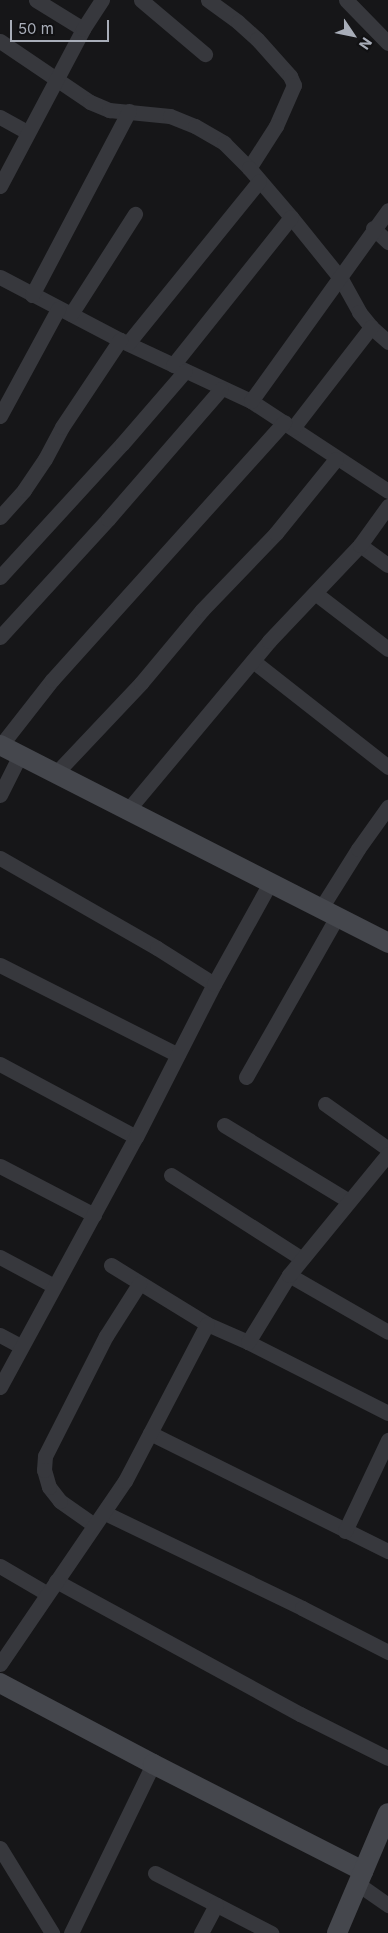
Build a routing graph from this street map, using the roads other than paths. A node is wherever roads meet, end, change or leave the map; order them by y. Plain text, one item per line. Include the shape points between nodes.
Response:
1 (36, 0) edge
2 (102, 0) edge
3 (141, 0) edge
4 (208, 0) edge
5 (346, 0) edge
6 (83, 29) junction
7 (386, 38) edge
8 (0, 40) edge
9 (205, 54) dead end
10 (57, 78) junction
11 (129, 111) junction
12 (0, 117) edge
13 (27, 132) junction
14 (249, 168) junction
15 (259, 181) junction
16 (0, 186) edge
17 (388, 210) edge
18 (135, 214) dead end
19 (291, 217) junction
20 (373, 228) junction
21 (388, 242) edge
22 (0, 277) edge
23 (341, 278) junction
24 (32, 295) junction
25 (64, 311) junction
26 (371, 327) junction
27 (124, 342) junction
28 (388, 342) edge
29 (179, 368) junction
30 (221, 389) junction
31 (251, 402) junction
32 (0, 416) edge
33 (289, 425) junction
34 (336, 459) junction
35 (388, 491) edge
36 (388, 506) edge
37 (0, 517) edge
38 (360, 545) junction
39 (388, 564) edge
40 (0, 576) edge
41 (315, 593) junction
42 (0, 637) edge
43 (388, 649) edge
44 (253, 661) junction
45 (0, 745) edge
46 (20, 755) junction
47 (388, 767) edge
48 (56, 773) junction
49 (0, 795) edge
50 (388, 807) edge
51 (127, 811) junction
52 (0, 858) edge
53 (270, 883) junction
54 (329, 912) junction
55 (388, 943) edge
56 (0, 965) edge
57 (214, 984) junction
58 (178, 1055) junction
59 (0, 1064) edge
60 (246, 1077) dead end
61 (325, 1104) dead end
62 (224, 1125) dead end
63 (136, 1137) junction
64 (388, 1149) edge
65 (388, 1154) edge
66 (0, 1166) edge
67 (171, 1175) dead end
68 (349, 1201) junction
69 (94, 1214) junction
70 (0, 1257) edge
71 (301, 1258) junction
72 (111, 1265) dead end
73 (289, 1275) junction
74 (139, 1284) junction
75 (54, 1286) junction
76 (207, 1324) junction
77 (388, 1332) edge
78 (0, 1335) edge
79 (248, 1342) junction
80 (21, 1346) junction
81 (0, 1387) edge
82 (388, 1413) edge
83 (150, 1433) junction
84 (388, 1440) edge
85 (104, 1513) junction
86 (94, 1525) junction
87 (345, 1531) junction
88 (388, 1551) edge
89 (0, 1566) edge
90 (51, 1587) junction
91 (388, 1652) edge
92 (0, 1664) edge
93 (0, 1683) edge
94 (388, 1758) edge
95 (153, 1764) junction
96 (388, 1813) edge
97 (0, 1848) edge
98 (155, 1873) dead end
99 (360, 1877) junction
100 (216, 1905) junction
101 (388, 1905) edge
102 (52, 1933) edge
103 (71, 1933) edge
104 (201, 1933) edge
105 (271, 1933) edge
106 (337, 1933) edge

1 - 6 street
2 - 6 street
3 - 9 street
4 - 14 street via 257,39 294,84 276,126
5 - 7 street
6 - 10 street
8 - 10 street
10 - 11 street via 90,102 109,110
10 - 13 street
11 - 14 street via 170,116 195,126 224,143
11 - 24 street
12 - 13 street
13 - 16 street
14 - 15 street
15 - 19 street
15 - 27 street
17 - 20 street
18 - 25 street
19 - 23 street
19 - 29 street
20 - 21 street
20 - 23 street
22 - 24 street
23 - 26 street
23 - 31 street
24 - 25 street
25 - 27 street
25 - 32 street
26 - 28 street
26 - 33 street
27 - 29 street
27 - 37 street via 62,427 24,490
29 - 30 street
29 - 40 street via 122,444
30 - 31 street
30 - 42 street
31 - 33 street
33 - 34 street
33 - 45 street via 52,680
34 - 35 street
34 - 48 street via 276,533 202,610 141,683
36 - 38 street
38 - 39 street
38 - 41 street
41 - 43 street
41 - 44 street
44 - 47 street
44 - 51 street
45 - 46 street
46 - 48 street
46 - 49 street
48 - 51 street
50 - 54 street via 358,849
51 - 53 street
52 - 57 street
53 - 54 street
53 - 57 street
54 - 55 street
54 - 60 street
56 - 58 street
57 - 58 street
58 - 63 street
59 - 63 street
61 - 64 street
62 - 68 street
63 - 69 street
65 - 68 street
66 - 69 street
67 - 71 street
68 - 71 street
69 - 75 street
70 - 75 street
71 - 73 street
72 - 74 street
73 - 77 street
73 - 79 street
74 - 76 street
74 - 86 street via 106,1336 45,1456 44,1470 49,1487 60,1500
75 - 80 street
76 - 79 street
76 - 83 street
78 - 80 street
79 - 82 street
80 - 81 street
83 - 85 street
83 - 87 street
84 - 87 street
85 - 86 street
85 - 91 street
86 - 90 street
87 - 88 street
89 - 90 street
90 - 92 street
90 - 94 street
93 - 95 street
95 - 99 street
95 - 103 street
96 - 99 street
97 - 102 street
98 - 100 street
99 - 101 street
99 - 106 street
100 - 104 street
100 - 105 street

